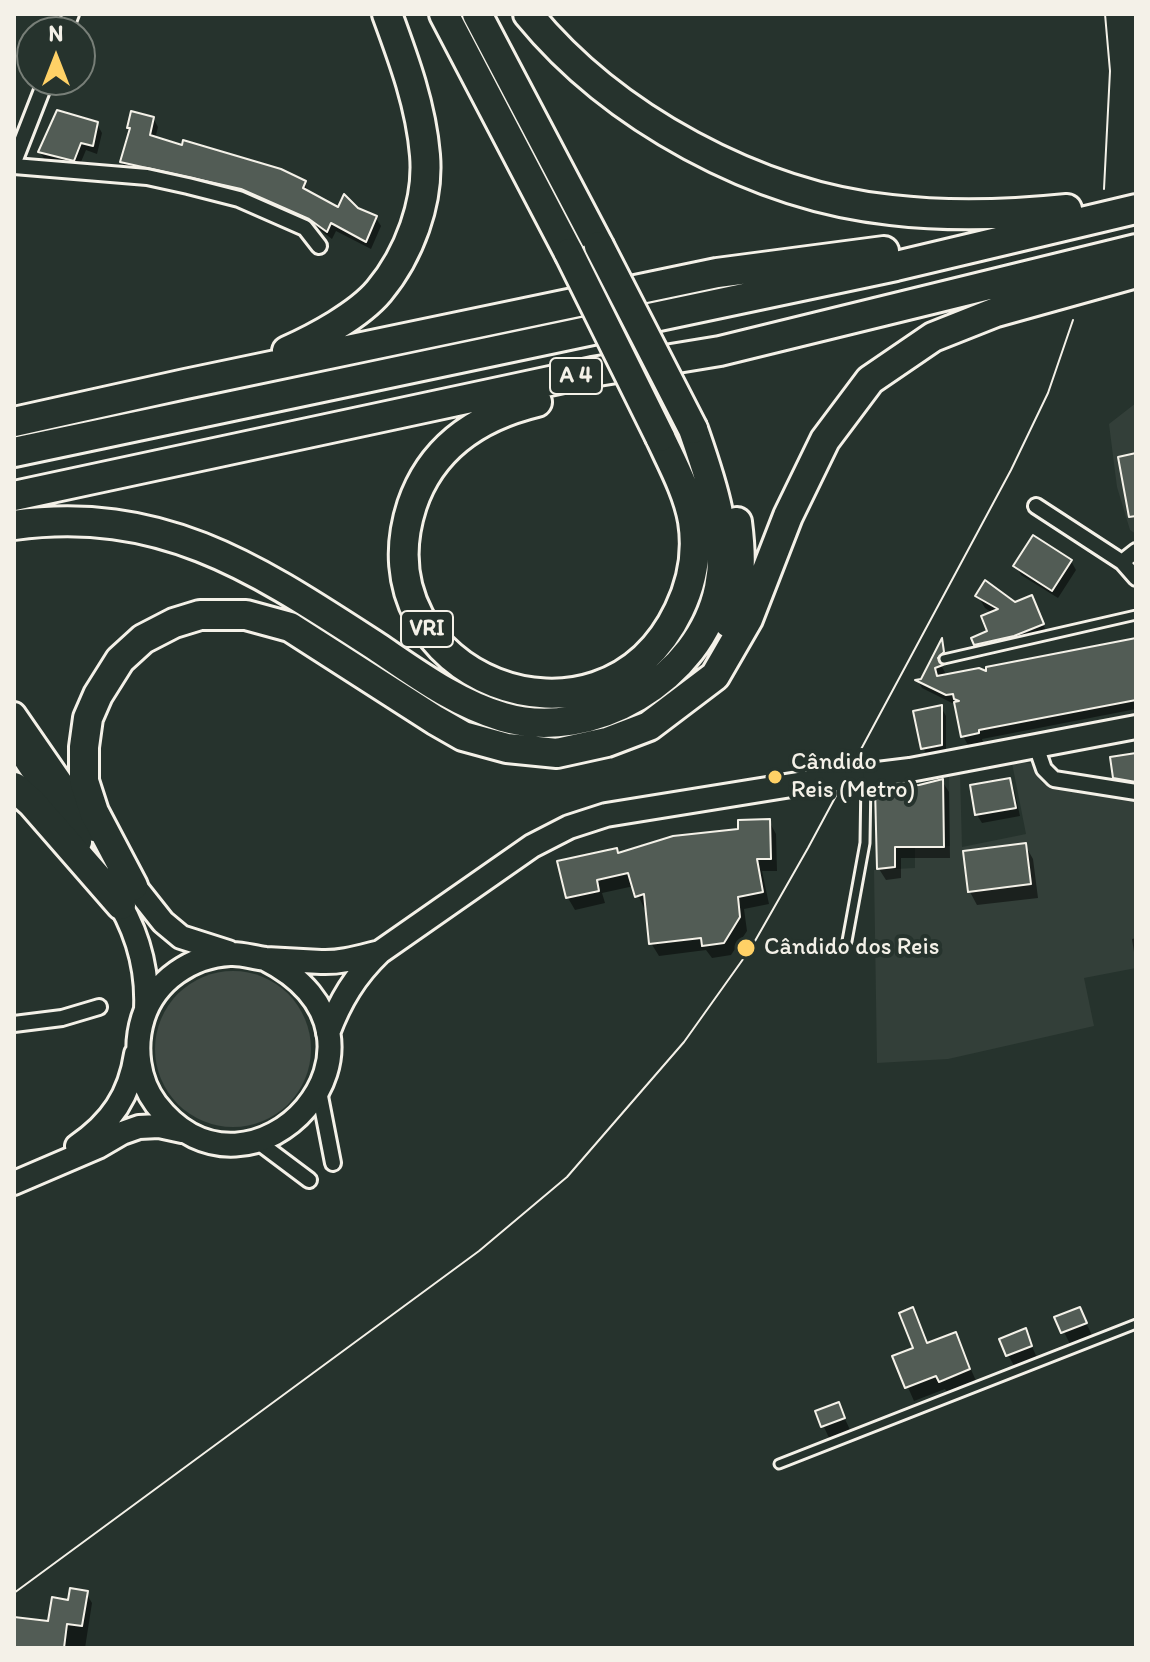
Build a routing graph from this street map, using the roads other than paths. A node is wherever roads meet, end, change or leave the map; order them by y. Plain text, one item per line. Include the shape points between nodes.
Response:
1 (387, 14) edge
2 (444, 14) edge
3 (477, 14) edge
4 (528, 14) edge
5 (40, 96) edge
6 (14, 164) edge
7 (1136, 206) edge
8 (1043, 230) junction
9 (319, 246) dead end
10 (1136, 249) edge
11 (1136, 273) edge
12 (720, 351) junction
13 (185, 384) junction
14 (14, 422) edge
15 (693, 429) junction
16 (14, 452) edge
17 (14, 496) edge
18 (1036, 506) dead end
19 (14, 525) edge
20 (1136, 551) edge
21 (1122, 562) junction
22 (1136, 578) edge
23 (1136, 615) edge
24 (944, 659) dead end
25 (687, 697) junction
26 (14, 714) edge
27 (1136, 727) edge
28 (14, 743) edge
29 (1036, 746) junction
30 (860, 776) junction
31 (14, 787) edge
32 (1136, 792) edge
33 (127, 895) junction
34 (847, 941) dead end
35 (380, 952) junction
36 (233, 953) junction
37 (265, 959) junction
38 (99, 1007) dead end
39 (146, 1010) junction
40 (14, 1024) edge
41 (328, 1033) junction
42 (138, 1045) junction
43 (319, 1091) junction
44 (187, 1132) junction
45 (257, 1141) junction
46 (333, 1163) dead end
47 (22, 1180) edge
48 (309, 1180) dead end
49 (1136, 1324) edge
50 (779, 1464) dead end

1 - 13 highway via 409,74 425,158 422,199 409,243 378,292 325,333 283,353
2 - 12 highway, VRI, bridge via 569,253 660,437 681,482 693,521 694,557 688,590 671,627 649,654 620,676 585,690 543,695 497,686 462,666 430,635 403,561 406,525 433,463 460,435 506,410 606,386
3 - 15 highway, VRI, bridge
4 - 7 highway via 627,107 701,151 786,188 889,210 993,216
5 - 6 street
6 - 9 street via 147,177 239,199 305,228
7 - 8 highway, A 4
8 - 13 highway via 717,273
8 - 16 highway, A 4
10 - 12 highway, A 4
11 - 25 highway via 996,312 933,337 870,380 825,440 748,619 715,676
12 - 17 highway, A 4 via 592,372
13 - 14 highway
15 - 19 highway, VRI via 720,516 719,590 705,626 673,671 633,699 598,715 552,723 505,718 454,699 286,588 225,555 148,529 108,523
15 - 25 highway, VRI via 721,466 736,513 742,561 726,633
18 - 21 street
20 - 21 street
21 - 22 street
23 - 24 lane
25 - 33 highway via 649,726 607,742 557,753 507,748 463,736 290,627 246,615 200,615 174,623 143,639 120,660 88,718 84,781
26 - 33 main road
27 - 29 main road
28 - 33 main road
29 - 30 main road
29 - 32 street via 1054,779
30 - 34 lane via 865,843
30 - 35 main road, bridge via 606,815 569,827 532,846
31 - 33 highway
33 - 36 main road via 181,937
33 - 39 main road via 147,981
35 - 37 main road via 345,961
35 - 41 main road via 343,996
36 - 37 main road
36 - 39 main road via 206,957 181,969 160,987
37 - 41 main road via 307,987
38 - 40 street
39 - 42 main road
41 - 43 main road via 328,1063
42 - 44 main road via 140,1071 150,1096
42 - 47 main road via 134,1067 109,1120
43 - 45 main road via 282,1131
43 - 46 street
44 - 45 main road via 233,1144
44 - 47 main road via 139,1127
45 - 48 street
49 - 50 lane

